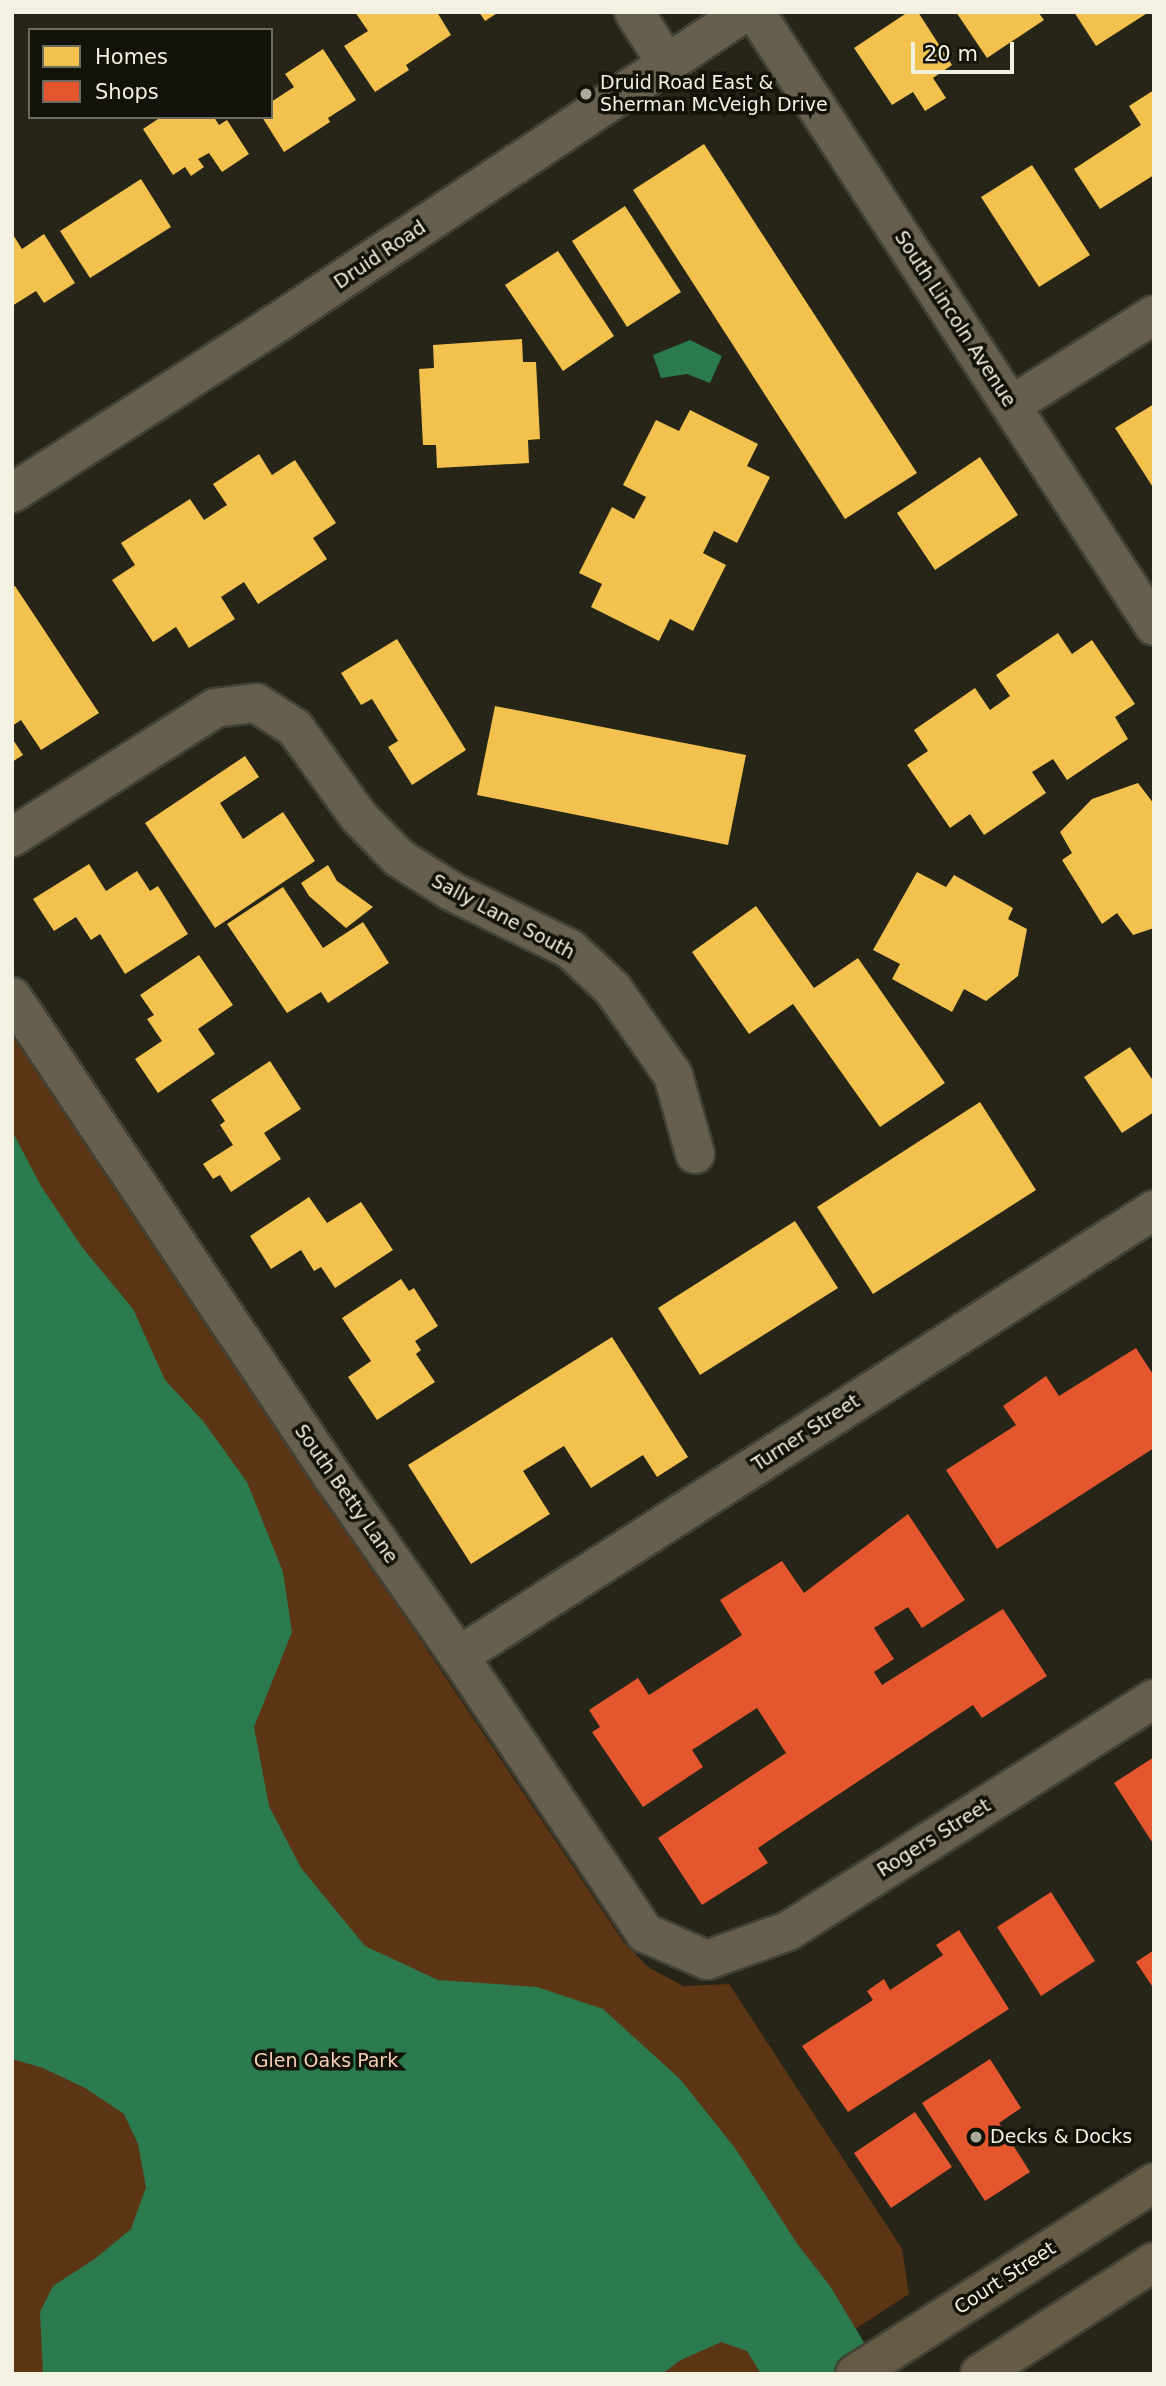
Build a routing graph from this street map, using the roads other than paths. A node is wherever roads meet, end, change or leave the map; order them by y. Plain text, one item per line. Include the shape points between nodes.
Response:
1 (634, 12) edge
2 (745, 12) edge
3 (755, 12) edge
4 (667, 64) junction
5 (1154, 315) edge
6 (1012, 405) junction
7 (12, 493) edge
8 (1154, 626) edge
9 (12, 837) edge
10 (12, 997) edge
11 (695, 1154) dead end
12 (1154, 1210) edge
13 (458, 1656) junction
14 (1154, 1699) edge
15 (707, 1960) joint
16 (1154, 2183) edge
17 (1154, 2262) edge
18 (855, 2374) edge
19 (980, 2374) edge

1 - 4 street
2 - 4 street, Druid Road
3 - 6 street, South Lincoln Avenue
4 - 7 street, Druid Road
5 - 6 street
6 - 8 street, South Lincoln Avenue
9 - 11 street, Sally Lane South via 215,708 256,703 295,728 359,817 399,858 451,891 570,949 612,988 673,1074
10 - 13 street, South Betty Lane
12 - 13 street, Turner Street
13 - 15 street, South Betty Lane via 645,1933
14 - 15 street, Rogers Street via 788,1931
16 - 18 main road, Court Street
17 - 19 main road

